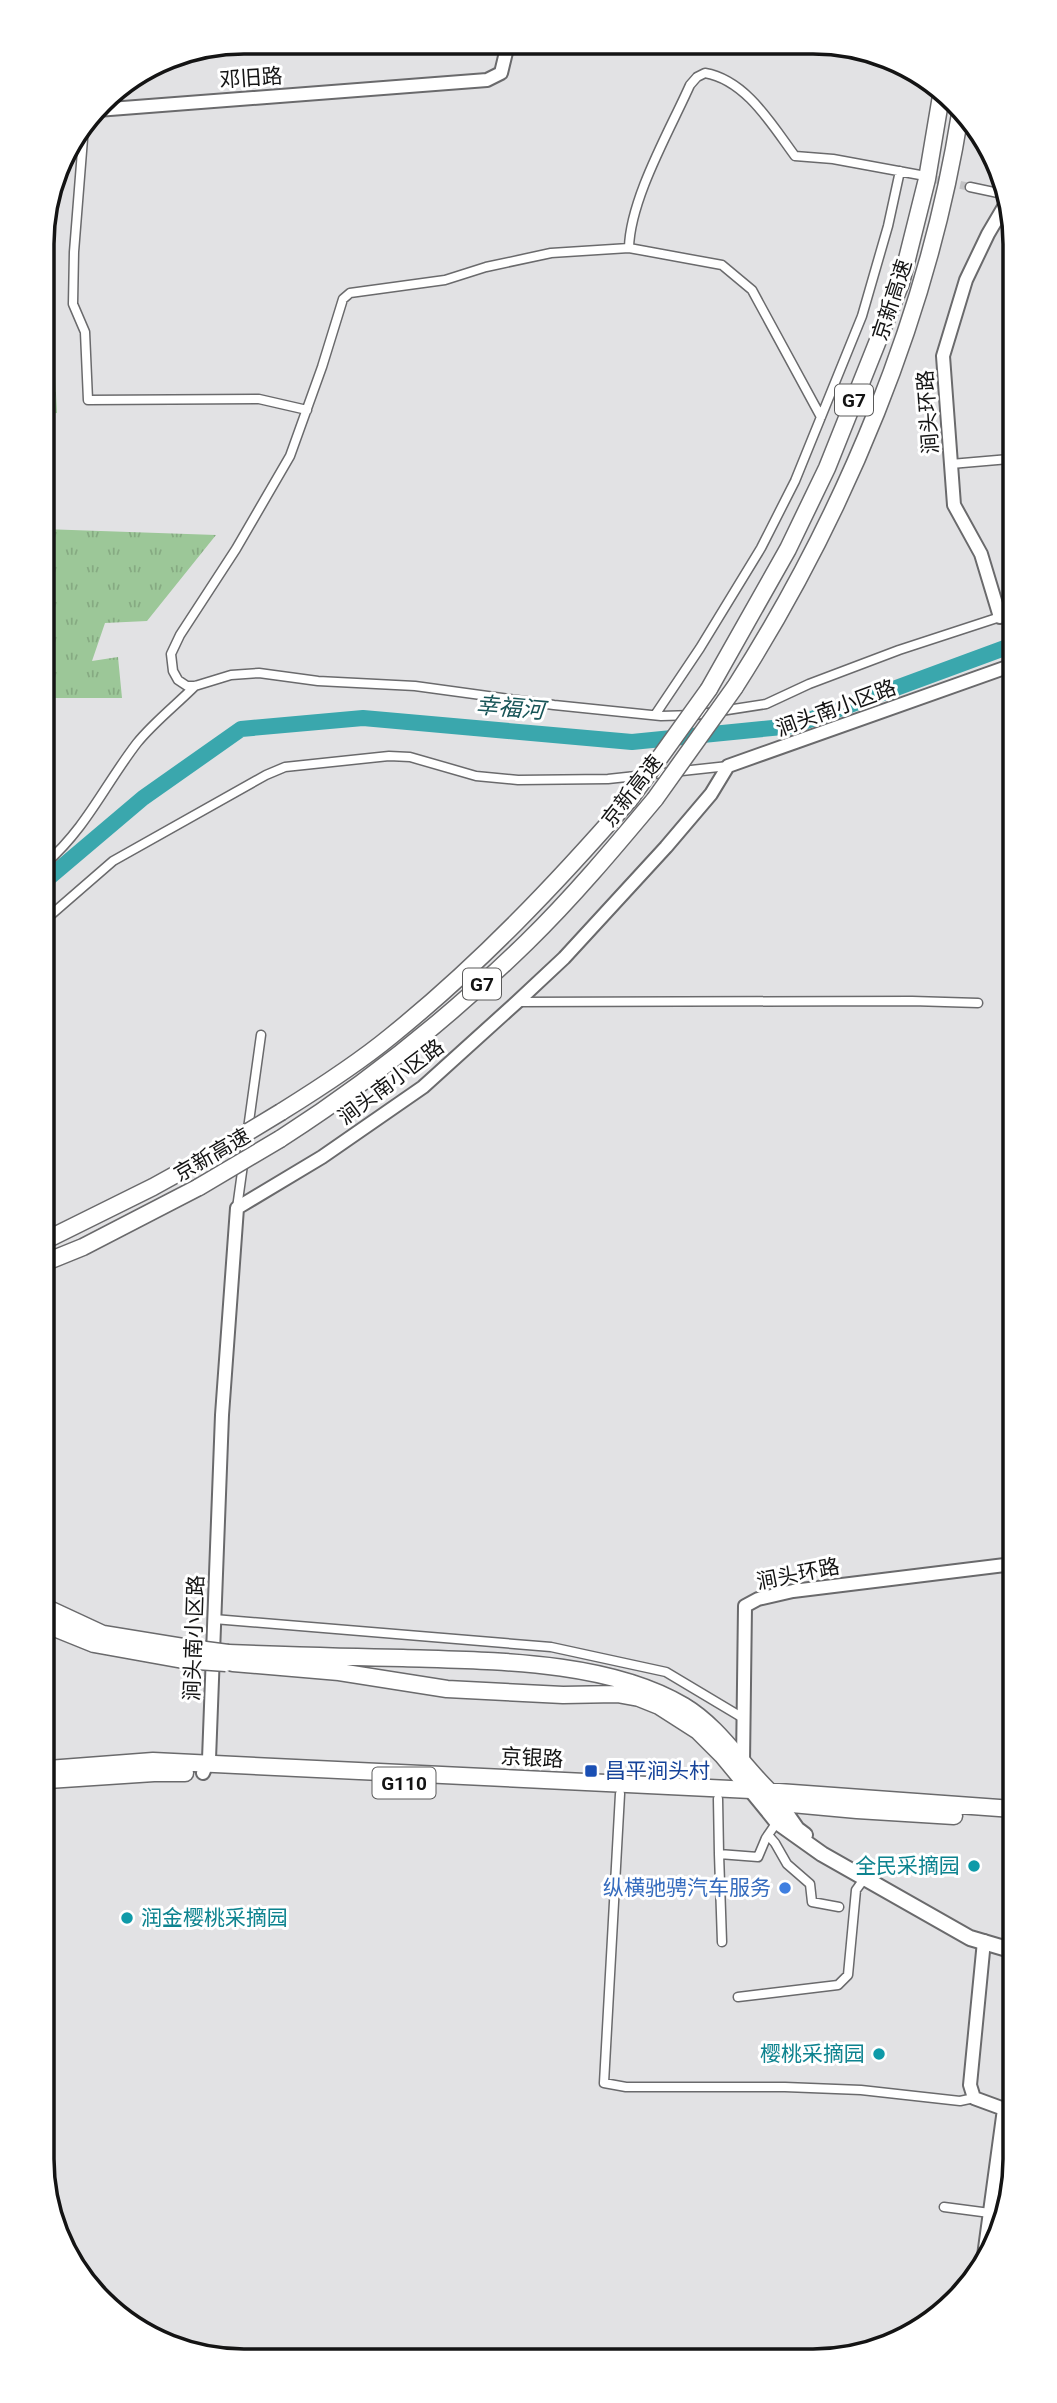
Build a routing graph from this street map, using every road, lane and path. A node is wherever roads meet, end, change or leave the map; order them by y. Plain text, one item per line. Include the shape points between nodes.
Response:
1 (506, 54) edge
2 (940, 103) edge
3 (113, 107) edge
4 (959, 122) edge
5 (82, 145) edge
6 (901, 172) junction
7 (920, 175) tunnel mouth
8 (970, 187) tunnel mouth
9 (994, 190) edge
10 (1000, 215) edge
11 (629, 248) junction
12 (307, 410) junction
13 (821, 417) junction
14 (1003, 460) edge
15 (951, 464) junction
16 (1003, 610) edge
17 (1003, 617) edge
18 (1003, 669) edge
19 (195, 686) junction
20 (655, 715) junction
21 (728, 766) junction
22 (55, 855) edge
23 (55, 912) edge
24 (517, 1002) junction
25 (978, 1003) dead end
26 (261, 1035) dead end
27 (237, 1208) junction
28 (54, 1236) edge
29 (54, 1258) edge
30 (1002, 1565) edge
31 (54, 1611) edge
32 (54, 1617) edge
33 (214, 1619) junction
34 (54, 1628) edge
35 (183, 1652) junction
36 (227, 1658) junction
37 (743, 1718) junction
38 (743, 1762) junction
39 (205, 1768) junction
40 (54, 1769) edge
41 (54, 1780) edge
42 (620, 1794) junction
43 (766, 1797) junction
44 (718, 1799) junction
45 (1002, 1808) edge
46 (1002, 1818) edge
47 (777, 1822) junction
48 (768, 1835) junction
49 (719, 1854) junction
50 (864, 1879) junction
51 (839, 1907) dead end
52 (984, 1941) junction
53 (722, 1942) dead end
54 (1002, 1947) edge
55 (738, 1997) dead end
56 (974, 2098) junction
57 (1002, 2108) edge
58 (1002, 2124) edge
59 (944, 2207) dead end
60 (990, 2214) junction
61 (994, 2214) edge
62 (987, 2234) edge

1 - 3 street, 邓旧路 via 501,73 487,80
2 - 28 highway, 京新高速 / G7, bridge via 927,179 901,283 827,468 788,549 709,689 630,799 512,928 389,1038 200,1161
4 - 29 highway, 京新高速 / G7, bridge via 949,180 920,286 853,471 760,647 655,799 528,941 402,1053 281,1139 118,1230
5 - 12 street via 74,304 85,332 88,400 259,399
6 - 7 street
6 - 11 street via 795,156 756,104 724,79 705,73 690,85 657,158 629,234
6 - 13 street via 862,316
8 - 9 street
10 - 15 street, 涧头环路 via 966,280 943,356
11 - 12 street via 551,253 445,280 350,293 342,299
11 - 13 street via 722,265 752,290
12 - 19 street via 290,456 171,654 178,680
13 - 20 street via 761,548
14 - 15 street
15 - 16 street, 涧头环路 via 954,505 981,554
17 - 20 street via 899,650 766,704 722,713
18 - 21 street, 涧头南小区路
19 - 20 street via 230,675 259,673 415,686
19 - 22 street via 138,741 85,823
21 - 23 street via 569,781 476,776 410,757 285,766 113,861
21 - 24 street, 涧头南小区路 via 711,794 666,847
24 - 25 street
24 - 27 street, 涧头南小区路 via 423,1087 322,1157
26 - 27 street
27 - 33 street, 涧头南小区路
30 - 37 street, 涧头环路 via 758,1598 745,1606
31 - 35 highway via 103,1634
32 - 35 highway via 101,1635
33 - 37 street via 551,1647 666,1672
33 - 39 street, 涧头南小区路
34 - 35 highway via 94,1644
35 - 36 highway, bridge
36 - 38 highway via 474,1660 563,1668 669,1698 701,1719
36 - 43 highway via 447,1689 639,1698 698,1731
37 - 38 street, 涧头环路
38 - 43 highway
39 - 40 highway, 京银路 / G110 via 153,1761
39 - 41 highway, 京银路 / G110
39 - 42 highway, 京银路 / G110
39 - 43 highway, 京银路 / G110
42 - 44 highway, 京银路 / G110
42 - 56 street via 604,2083 848,2089 960,2101
43 - 44 highway, 京银路 / G110
43 - 45 highway, 京银路 / G110
43 - 46 highway, 京银路 / G110 via 857,1810
43 - 47 main road
43 - 52 main road via 809,1838
44 - 49 street
47 - 48 street
47 - 50 main road
48 - 49 street via 758,1857
48 - 51 street via 787,1864 810,1884 812,1902
49 - 53 street
50 - 52 main road via 970,1938
50 - 55 street via 856,1890 848,1975 838,1985
52 - 54 main road
52 - 56 street via 970,2085
56 - 57 street
58 - 60 street
59 - 60 street
60 - 61 street
60 - 62 street

